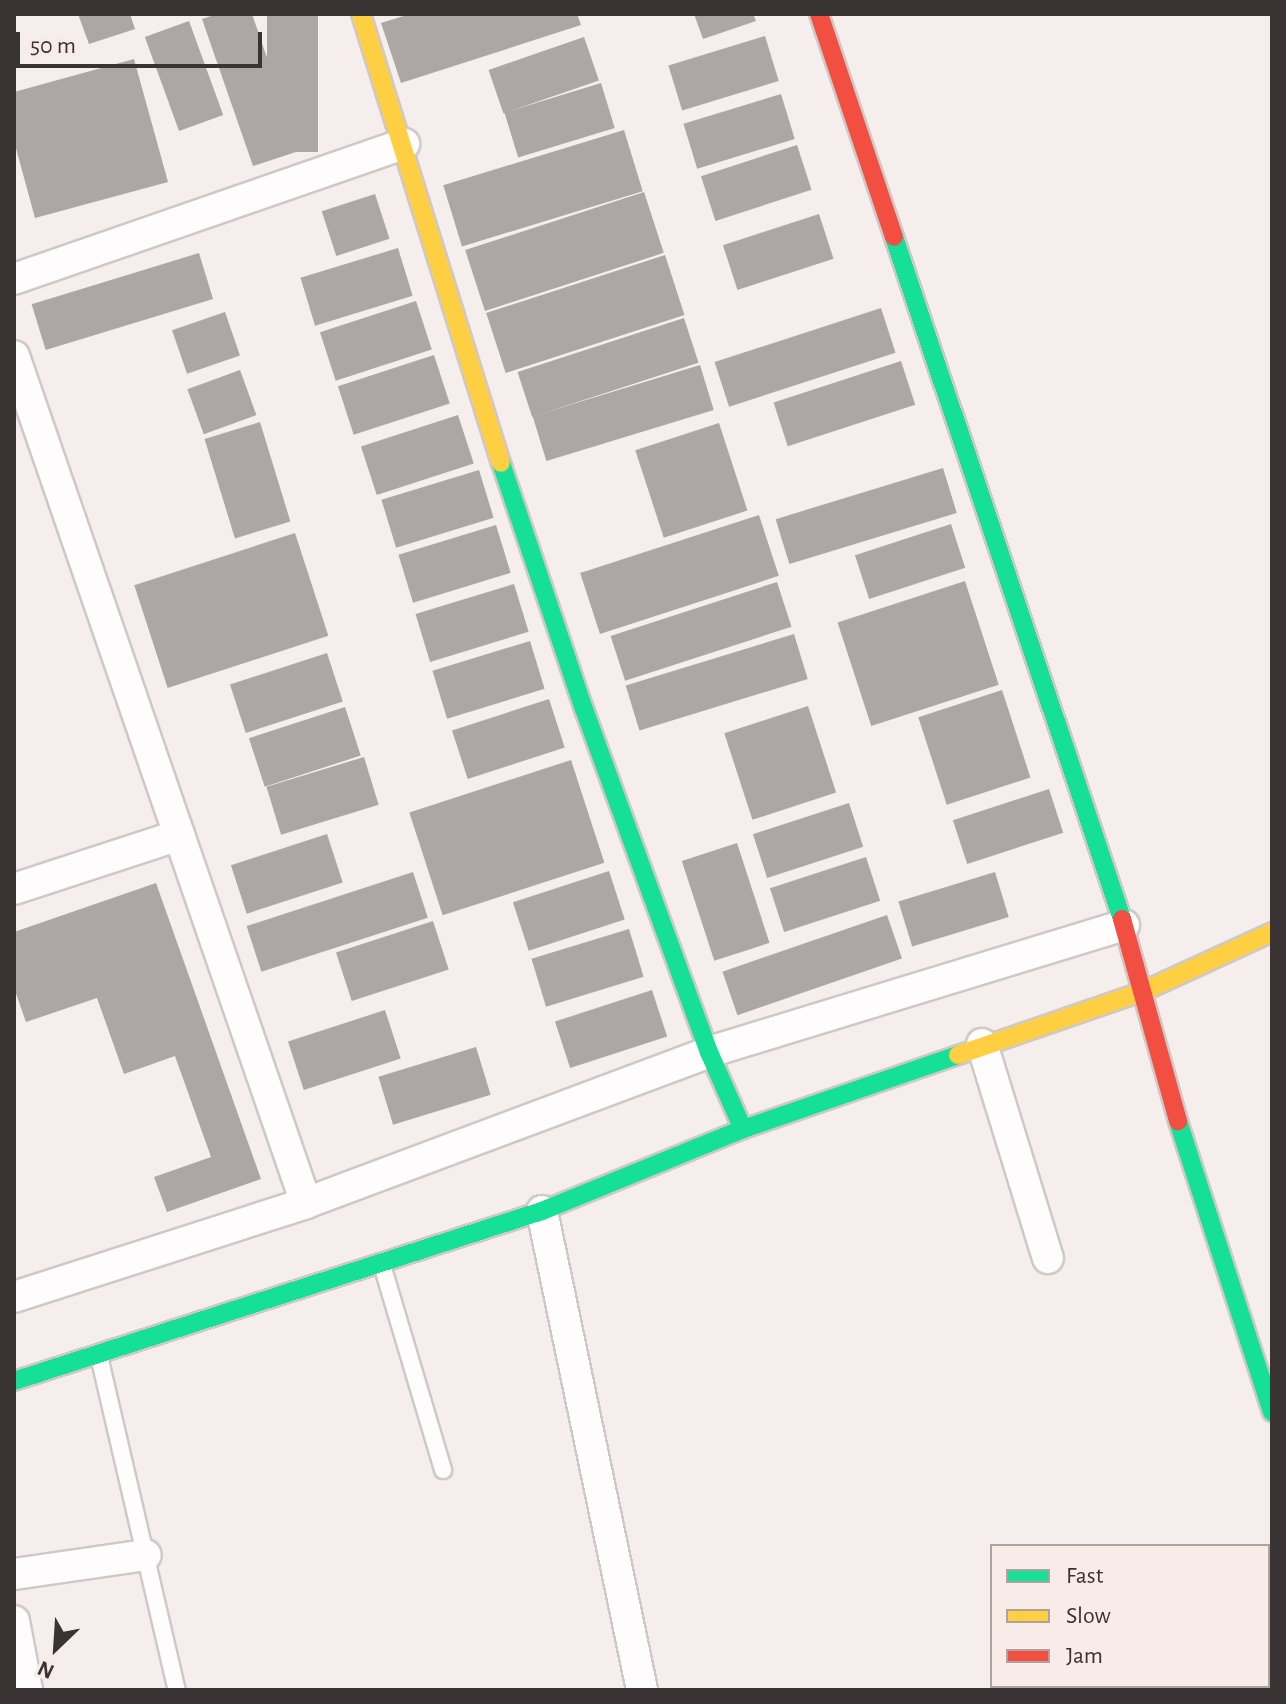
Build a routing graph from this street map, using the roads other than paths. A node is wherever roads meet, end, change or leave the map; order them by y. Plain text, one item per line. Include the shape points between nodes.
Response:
1 (361, 14) edge
2 (819, 14) edge
3 (404, 144) junction
4 (14, 279) edge
5 (14, 356) edge
6 (179, 835) junction
7 (14, 889) edge
8 (1124, 925) junction
9 (1272, 932) edge
10 (1144, 991) junction
11 (982, 1044) junction
12 (709, 1052) junction
13 (743, 1129) junction
14 (306, 1203) junction
15 (542, 1211) junction
16 (1048, 1258) dead end
17 (381, 1259) junction
18 (14, 1297) edge
19 (99, 1356) junction
20 (14, 1381) edge
21 (1270, 1398) edge
22 (443, 1470) dead end
23 (146, 1555) junction
24 (14, 1574) edge
25 (14, 1621) edge
26 (27, 1690) edge
27 (177, 1690) edge
28 (642, 1690) edge

1 - 3 street
2 - 8 street
3 - 4 street
3 - 12 street via 540,579
5 - 6 street
6 - 7 street
6 - 14 street
8 - 10 street
8 - 12 street
9 - 10 street
10 - 11 street
10 - 21 street via 1196,1186
11 - 13 street
11 - 16 street
12 - 13 street
12 - 14 street
13 - 15 street
14 - 18 street
15 - 17 street
15 - 28 street
17 - 19 street
17 - 22 lane
19 - 20 street
19 - 23 lane
23 - 24 street
23 - 27 lane
25 - 26 street

